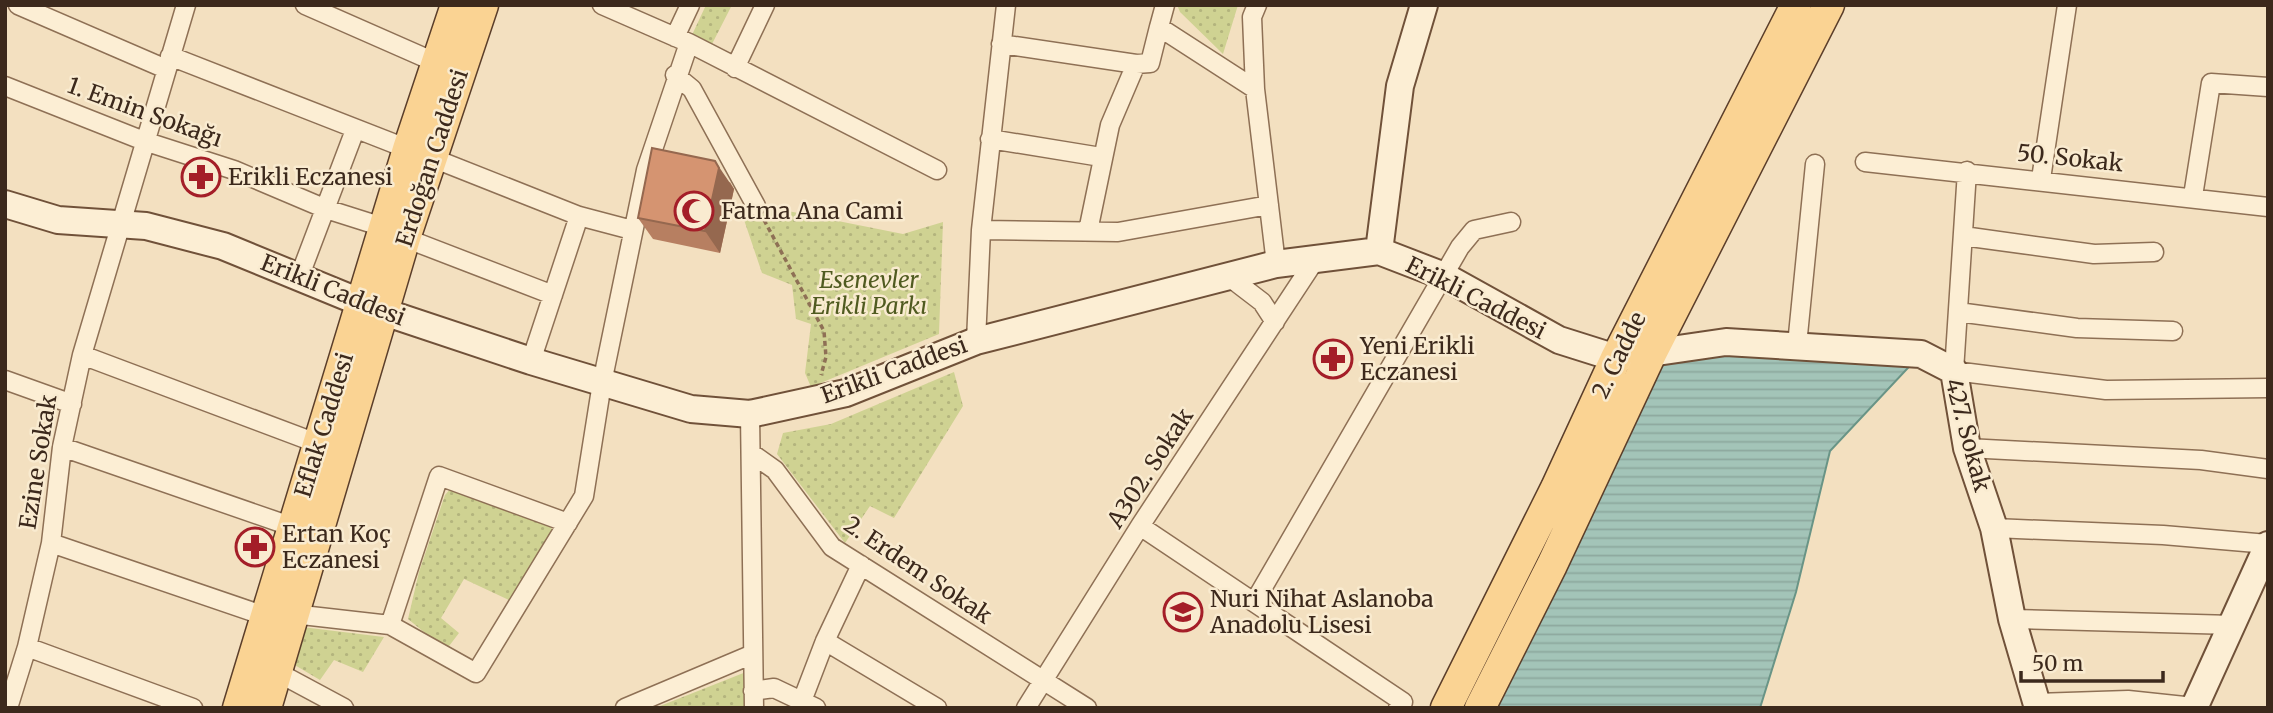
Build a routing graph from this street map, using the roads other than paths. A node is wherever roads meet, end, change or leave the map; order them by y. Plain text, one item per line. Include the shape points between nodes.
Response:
1 (18, 5) edge
2 (186, 5) edge
3 (305, 5) edge
4 (456, 5) edge
5 (484, 5) edge
6 (602, 5) edge
7 (690, 5) edge
8 (765, 5) edge
9 (1006, 5) edge
10 (1165, 5) edge
11 (1257, 5) edge
12 (1424, 5) edge
13 (1796, 5) edge
14 (1829, 5) edge
15 (2067, 5) edge
16 (1159, 27) junction
17 (682, 40) junction
18 (1001, 44) junction
19 (168, 62) junction
20 (437, 62) junction
21 (1136, 64) junction
22 (735, 68) junction
23 (676, 75) junction
24 (5, 86) edge
25 (2268, 87) edge
26 (1255, 89) junction
27 (355, 130) junction
28 (990, 139) junction
29 (145, 141) junction
30 (419, 153) junction
31 (1101, 157) junction
32 (1865, 162) dead end
33 (1815, 164) dead end
34 (936, 170) dead end
35 (1967, 171) junction
36 (2041, 179) junction
37 (2193, 196) junction
38 (5, 204) edge
39 (1269, 205) junction
40 (756, 206) road end
41 (2268, 206) edge
42 (326, 209) junction
43 (579, 216) junction
44 (1511, 222) dead end
45 (118, 225) junction
46 (632, 230) junction
47 (981, 230) junction
48 (1088, 232) junction
49 (396, 233) junction
50 (1963, 236) junction
51 (1379, 251) junction
52 (2154, 252) dead end
53 (1317, 257) junction
54 (1276, 264) junction
55 (300, 275) junction
56 (1228, 276) junction
57 (1444, 276) junction
58 (553, 295) junction
59 (373, 308) junction
60 (1958, 312) junction
61 (1275, 322) junction
62 (2173, 331) dead end
63 (976, 341) junction
64 (1797, 345) junction
65 (1652, 352) junction
66 (82, 355) junction
67 (1616, 358) junction
68 (531, 361) junction
69 (1954, 371) junction
70 (5, 380) edge
71 (602, 383) junction
72 (2268, 388) edge
73 (72, 404) junction
74 (750, 414) junction
75 (319, 444) junction
76 (62, 447) junction
77 (1967, 448) junction
78 (751, 453) junction
79 (2268, 470) edge
80 (568, 523) junction
81 (1140, 526) junction
82 (293, 527) junction
83 (1994, 528) junction
84 (51, 543) junction
85 (2268, 545) edge
86 (861, 565) junction
87 (1255, 601) junction
88 (279, 615) junction
89 (2012, 619) junction
90 (390, 625) junction
91 (2233, 625) junction
92 (825, 641) junction
93 (27, 648) junction
94 (753, 654) junction
95 (277, 672) junction
96 (1045, 682) junction
97 (754, 699) edge
98 (809, 704) edge
99 (1400, 705) edge
100 (2037, 705) edge
101 (8, 708) edge
102 (193, 708) edge
103 (238, 708) edge
104 (265, 708) edge
105 (344, 708) edge
106 (625, 708) edge
107 (937, 708) edge
108 (1026, 708) edge
109 (1087, 708) edge
110 (1446, 708) edge
111 (1480, 708) edge
112 (2194, 708) edge

1 - 19 street
2 - 19 street, Ezine Sokak
3 - 20 street
4 - 20 main road, Erdoğan Caddesi
5 - 30 main road, Erdoğan Caddesi
6 - 17 street
7 - 17 street
8 - 22 street
9 - 18 street
10 - 16 street
11 - 26 street via 1252,17
12 - 51 main road via 1400,86
13 - 67 main road, 2. Cadde
14 - 65 main road, 2. Cadde
15 - 36 street
16 - 21 street via 1150,63
16 - 26 street
17 - 22 street
17 - 23 street
18 - 21 street
18 - 28 street
19 - 27 street
19 - 29 street, Ezine Sokak
20 - 30 main road, Erdoğan Caddesi
21 - 31 street
22 - 34 street
23 - 40 street via 692,89
23 - 46 street
24 - 29 street, 1. Emin Sokağı
25 - 37 street via 2211,83
26 - 39 street
27 - 30 street
27 - 42 street
28 - 31 street
28 - 47 street
29 - 42 street, 1. Emin Sokağı via 234,170
29 - 45 street, Ezine Sokak
30 - 43 street
30 - 49 main road, Erdoğan Caddesi
31 - 48 street
32 - 35 street, 50. Sokak
33 - 64 street
35 - 36 street, 50. Sokak
35 - 50 street
36 - 37 street, 50. Sokak
37 - 41 street, 50. Sokak
38 - 45 main road, Erikli Caddesi via 58,220
39 - 48 street via 1118,232
39 - 54 street
42 - 49 street, 1. Emin Sokağı
42 - 55 street
43 - 46 street
43 - 58 street
44 - 57 street via 1474,230
45 - 55 main road, Erikli Caddesi via 175,231
45 - 66 street, Ezine Sokak
46 - 71 street
47 - 48 street
47 - 63 street
49 - 58 street, 1. Emin Sokağı
49 - 59 main road, Erdoğan Caddesi
50 - 52 street via 2094,254
50 - 60 street
51 - 53 main road, Erikli Caddesi
51 - 57 main road, Erikli Caddesi
53 - 54 main road, Erikli Caddesi
53 - 61 street, A302. Sokak
54 - 56 main road, Erikli Caddesi
55 - 59 main road, Erikli Caddesi
56 - 61 street via 1262,302
56 - 63 main road, Erikli Caddesi
57 - 67 main road, Erikli Caddesi via 1559,340
57 - 87 street
58 - 68 street
59 - 68 main road, Erikli Caddesi
59 - 75 main road, Eflak Caddesi
59 - 88 main road, Eflak Caddesi
60 - 62 street via 2077,328
60 - 69 street
61 - 81 street, A302. Sokak
63 - 74 main road, Erikli Caddesi via 846,393
64 - 65 main road, 427. Sokak via 1726,342
64 - 69 main road, 427. Sokak via 1921,354
65 - 67 main road, 427. Sokak
65 - 111 main road, 2. Cadde
66 - 73 street, Ezine Sokak
66 - 75 street
67 - 110 main road, 2. Cadde
68 - 71 main road, Erikli Caddesi
69 - 72 street via 2106,390
69 - 77 main road, 427. Sokak
70 - 73 street
71 - 74 main road, Erikli Caddesi via 691,409
71 - 80 street via 584,496
73 - 76 street, Ezine Sokak
74 - 78 street
75 - 82 main road, Eflak Caddesi
76 - 82 street
76 - 84 street, Ezine Sokak
77 - 79 street via 2201,460
77 - 83 main road, 427. Sokak
78 - 86 street, 2. Erdem Sokak via 775,470 832,547
78 - 94 street
80 - 90 street via 476,673
80 - 90 street via 439,476
81 - 87 street
81 - 96 street, A302. Sokak
82 - 88 main road, Eflak Caddesi
83 - 85 street
83 - 89 main road, 427. Sokak
84 - 88 street
84 - 93 street, Ezine Sokak
85 - 91 main road
86 - 92 street
86 - 96 street, 2. Erdem Sokak
87 - 99 street
88 - 90 street
88 - 95 main road, Eflak Caddesi
88 - 103 main road, Eflak Caddesi
89 - 91 street
89 - 100 main road, 427. Sokak
91 - 112 main road
92 - 98 street
92 - 107 street
93 - 101 street, Ezine Sokak
93 - 102 street
94 - 97 street
94 - 106 street
95 - 104 main road, Eflak Caddesi
95 - 105 street
96 - 108 street, A302. Sokak
96 - 109 street, 2. Erdem Sokak
97 - 98 street via 774,688
100 - 112 street via 2128,700

